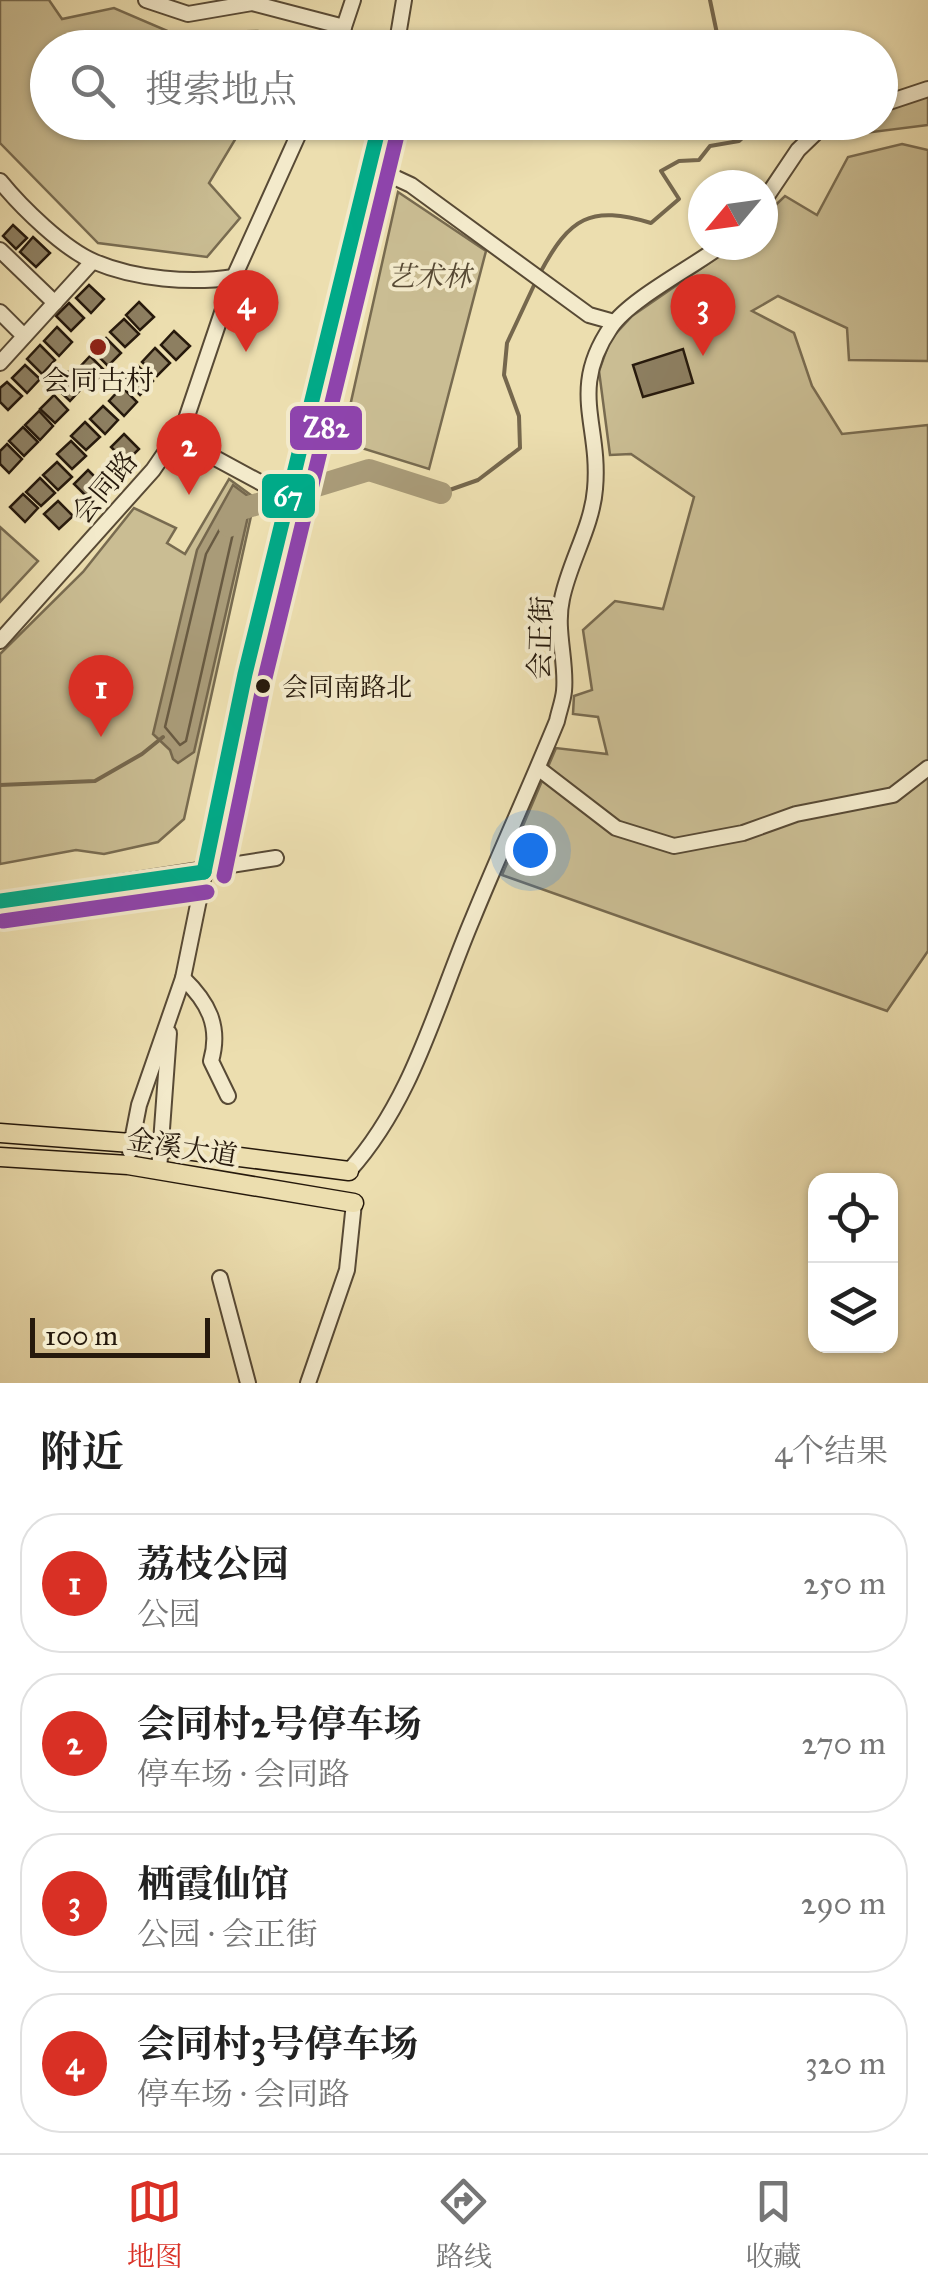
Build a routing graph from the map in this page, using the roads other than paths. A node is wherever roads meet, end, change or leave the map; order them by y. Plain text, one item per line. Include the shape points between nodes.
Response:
1 (146, 0) edge
2 (353, 0) edge
3 (404, 0) edge
4 (344, 27) junction
5 (343, 30) edge
6 (399, 30) edge
7 (928, 89) edge
8 (898, 99) edge
9 (296, 140) edge
10 (376, 140) edge
11 (808, 140) edge
12 (370, 166) junction
13 (778, 180) edge
14 (0, 182) edge
15 (0, 250) edge
16 (701, 260) edge
17 (92, 262) junction
18 (234, 277) junction
19 (55, 303) junction
20 (0, 312) edge
21 (614, 322) junction
22 (24, 336) junction
23 (0, 363) edge
24 (180, 439) dead end
25 (289, 498) junction
26 (0, 641) edge
27 (538, 768) junction
28 (928, 768) edge
29 (276, 858) dead end
30 (204, 872) junction
31 (0, 902) edge
32 (183, 978) junction
33 (170, 1017) junction
34 (228, 1096) dead end
35 (0, 1133) edge
36 (45, 1136) junction
37 (131, 1143) junction
38 (163, 1147) junction
39 (8, 1158) edge
40 (249, 1159) junction
41 (128, 1165) junction
42 (159, 1170) junction
43 (349, 1171) joint
44 (230, 1182) junction
45 (354, 1203) joint
46 (220, 1278) dead end
47 (248, 1383) edge
48 (308, 1383) edge

1 - 4 street via 188,14 252,3
2 - 4 street
3 - 6 street
4 - 5 street
7 - 8 street
9 - 18 street, 会同路
10 - 12 street
11 - 13 street
12 - 21 street via 411,185 589,315
12 - 25 street
14 - 17 street
15 - 19 street
16 - 21 street, 会正街
17 - 18 street via 185,279
17 - 19 street
18 - 26 street, 会同路 via 184,425 154,470
19 - 22 street
20 - 22 street
21 - 27 street, 会正街 via 587,381 595,494 561,601 564,690
22 - 23 street
24 - 25 street
25 - 30 street
27 - 28 street via 616,828 674,846 893,795
27 - 43 street, 会正街 via 402,1097
29 - 30 street
30 - 31 street
30 - 32 street
32 - 33 street
32 - 34 street via 203,997 217,1039 211,1061
33 - 37 street
33 - 38 street
35 - 36 main road, 金溪大道
36 - 37 main road, 金溪大道
36 - 39 main road via 52,1150
37 - 38 main road, 金溪大道
37 - 41 street
38 - 40 main road, 金溪大道
38 - 42 street
39 - 41 main road, 金溪大道
40 - 43 main road, 金溪大道
40 - 44 main road via 218,1163
41 - 42 main road, 金溪大道
42 - 44 main road, 金溪大道
44 - 45 main road, 金溪大道
45 - 48 street via 347,1270
46 - 47 street

